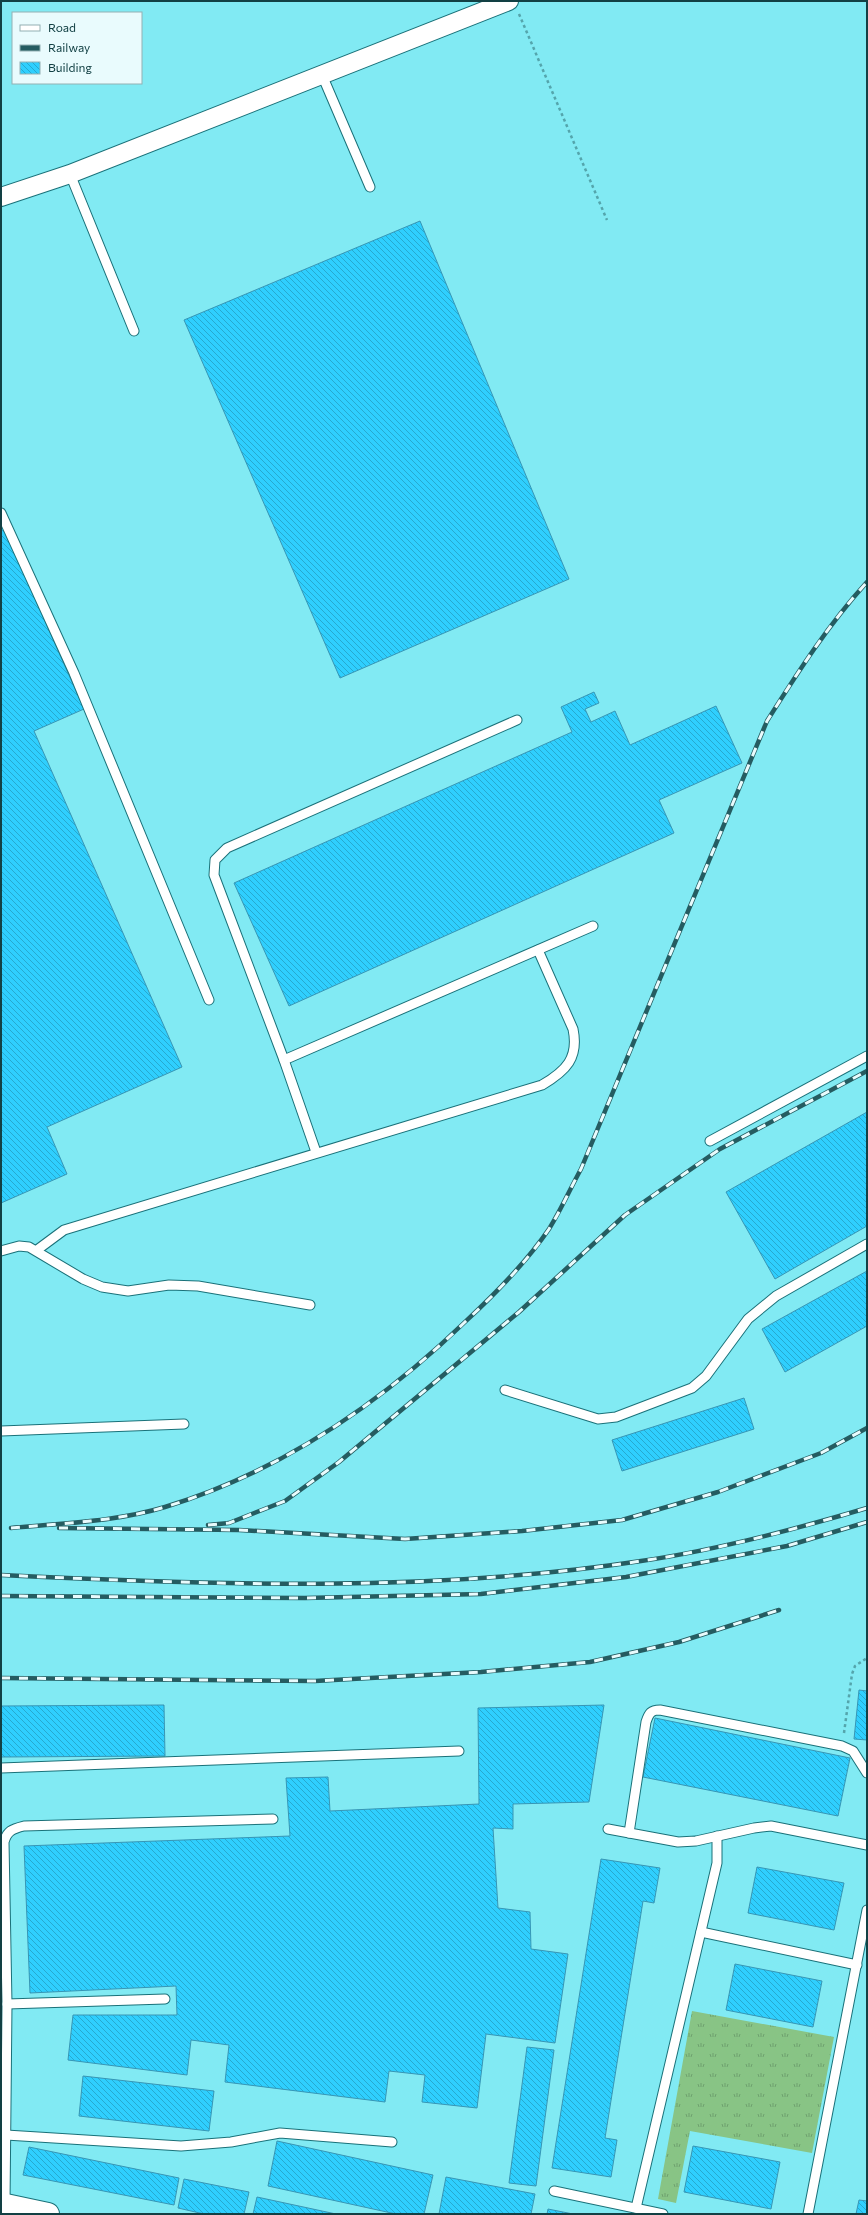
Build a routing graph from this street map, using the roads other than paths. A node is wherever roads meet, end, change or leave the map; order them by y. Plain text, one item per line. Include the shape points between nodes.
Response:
1 (513, 5) edge
2 (322, 75) junction
3 (70, 174) junction
4 (370, 187) dead end
5 (1, 197) edge
6 (134, 331) dead end
7 (1, 513) edge
8 (517, 720) dead end
9 (593, 926) dead end
10 (538, 950) junction
11 (209, 1000) dead end
12 (867, 1056) edge
13 (284, 1060) junction
14 (710, 1142) dead end
15 (316, 1152) junction
16 (867, 1244) edge
17 (37, 1250) junction
18 (1, 1251) edge
19 (310, 1305) dead end
20 (505, 1390) dead end
21 (184, 1424) dead end
22 (1, 1431) edge
23 (459, 1751) dead end
24 (1, 1768) edge
25 (867, 1774) edge
26 (273, 1819) dead end
27 (608, 1829) dead end
28 (629, 1833) junction
29 (717, 1836) junction
30 (867, 1845) edge
31 (867, 1910) edge
32 (700, 1932) junction
33 (4, 1958) edge
34 (856, 1964) junction
35 (166, 1999) dead end
36 (7, 2004) junction
37 (6, 2135) junction
38 (392, 2142) dead end
39 (554, 2191) dead end
40 (3, 2204) edge
41 (636, 2208) junction
42 (48, 2214) edge
43 (663, 2214) edge
44 (808, 2214) edge

1 - 2 street
2 - 3 street
2 - 4 lane
3 - 5 street
3 - 6 lane
7 - 11 lane via 74,673
8 - 13 lane via 226,848 215,860 214,875
9 - 10 lane
10 - 13 lane
10 - 15 lane via 573,1030 576,1043 573,1057 559,1076 542,1085
12 - 14 lane
13 - 15 lane
15 - 17 lane via 64,1230
16 - 20 lane via 770,1301 748,1319 706,1376 692,1388 616,1417 598,1418
17 - 18 lane via 19,1246
17 - 19 lane via 83,1279 102,1287 128,1291 169,1285 198,1286
21 - 22 lane
23 - 24 lane
25 - 28 lane via 853,1751 842,1746 655,1710 649,1713 646,1722
26 - 33 lane via 14,1828 7,1833 4,1842
27 - 28 lane
28 - 29 lane via 678,1842
29 - 30 lane via 771,1826
29 - 32 lane via 717,1863
31 - 34 lane
32 - 34 lane
32 - 41 lane
33 - 36 lane
34 - 44 lane
35 - 36 lane
36 - 37 lane
37 - 38 lane via 181,2146 231,2142 280,2133
37 - 40 lane
39 - 41 lane
40 - 42 main road
41 - 43 lane

